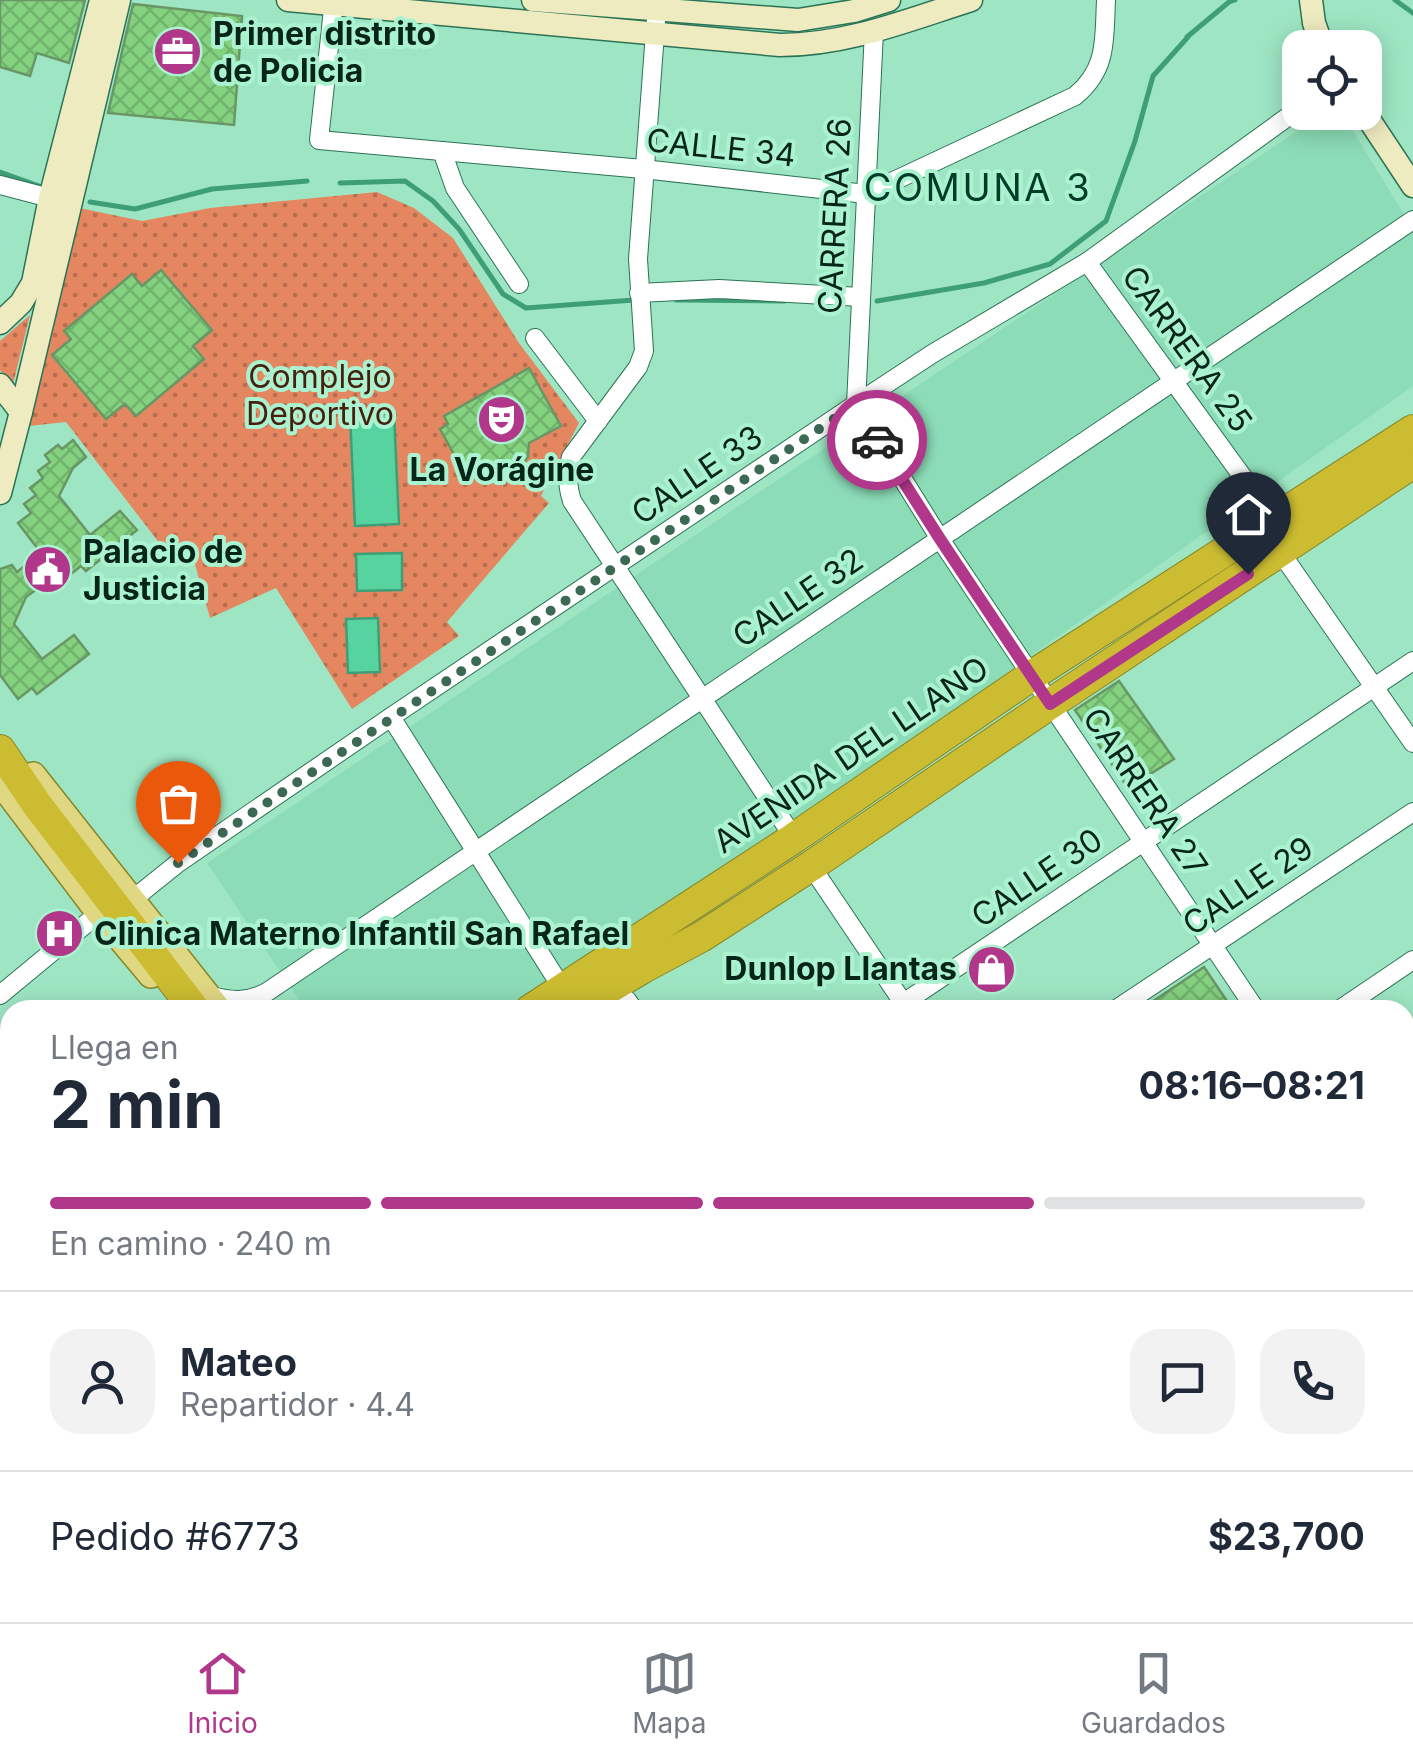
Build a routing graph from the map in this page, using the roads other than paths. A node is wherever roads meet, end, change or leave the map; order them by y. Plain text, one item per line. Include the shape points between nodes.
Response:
1 (101, 0) edge
2 (119, 0) edge
3 (288, 0) edge
4 (533, 0) edge
5 (971, 0) edge
6 (1106, 0) edge
7 (1311, 0) edge
8 (880, 1) edge
9 (334, 2) edge
10 (656, 15) edge
11 (1316, 30) edge
12 (874, 31) junction
13 (1282, 121) edge
14 (1376, 130) edge
15 (442, 150) junction
16 (644, 169) junction
17 (5, 186) edge
18 (1413, 186) edge
19 (866, 194) junction
20 (50, 198) junction
21 (1413, 220) edge
22 (1088, 262) junction
23 (520, 284) dead end
24 (640, 293) junction
25 (861, 296) junction
26 (0, 323) edge
27 (536, 338) dead end
28 (1174, 382) junction
29 (0, 385) edge
30 (856, 404) junction
31 (21, 412) junction
32 (598, 421) junction
33 (1413, 430) edge
34 (1413, 464) edge
35 (0, 492) edge
36 (1274, 520) junction
37 (940, 539) junction
38 (1281, 553) junction
39 (615, 566) junction
40 (1413, 661) edge
41 (1031, 676) junction
42 (1374, 687) junction
43 (702, 699) junction
44 (1050, 704) junction
45 (391, 717) junction
46 (0, 736) edge
47 (1413, 743) edge
48 (0, 750) edge
49 (0, 782) edge
50 (1413, 812) edge
51 (794, 838) junction
52 (1144, 842) junction
53 (475, 851) junction
54 (810, 866) junction
55 (132, 900) junction
56 (99, 913) junction
57 (701, 938) junction
58 (1213, 945) junction
59 (1413, 960) edge
60 (0, 996) edge
61 (567, 999) edge
62 (172, 1000) edge
63 (203, 1000) edge
64 (203, 1000) edge
65 (247, 1000) edge
66 (632, 1000) edge
67 (896, 1000) edge
68 (913, 1000) edge
69 (1131, 1000) edge
70 (1249, 1000) edge
71 (1354, 1000) edge

1 - 20 main road
2 - 31 main road
3 - 9 main road
4 - 10 main road
5 - 12 main road
6 - 19 street via 1101,62 1066,102
7 - 11 main road
8 - 10 main road via 798,20
9 - 10 main road
9 - 15 street, CALLE 34 via 319,140
10 - 12 main road via 800,45
10 - 16 street
12 - 19 street, CARRERA 26
13 - 22 street, CALLE 33
14 - 18 main road
15 - 16 street, CALLE 34
15 - 23 street via 455,188
16 - 19 street, CALLE 34
16 - 24 street
17 - 20 street
19 - 25 street, CARRERA 26
20 - 26 main road via 33,283
21 - 28 street, CALLE 32
22 - 28 street, CARRERA 25
22 - 30 street, CALLE 33
24 - 25 street via 719,289
24 - 32 street via 644,351
25 - 30 street, CARRERA 26
27 - 32 street
28 - 36 street, CARRERA 25
28 - 37 street, CALLE 32
29 - 31 main road
30 - 37 street, CARRERA 27
30 - 39 street, CALLE 33
31 - 35 main road
32 - 39 street via 571,457 567,486
33 - 36 highway, AVENIDA DEL LLANO
34 - 38 highway, AVENIDA DEL LLANO
36 - 41 highway, AVENIDA DEL LLANO
37 - 41 street, CARRERA 27
37 - 43 street, CALLE 32
38 - 42 street
38 - 44 highway, AVENIDA DEL LLANO
39 - 43 street
39 - 45 street, CALLE 33
40 - 42 street, CALLE 30
41 - 44 street, CARRERA 27
41 - 51 highway, AVENIDA DEL LLANO
42 - 47 street
42 - 52 street, CALLE 30
43 - 51 street
43 - 53 street, CALLE 32
44 - 52 street, CARRERA 27
44 - 54 highway, AVENIDA DEL LLANO
45 - 53 street
45 - 55 street, CALLE 33
46 - 55 main road
48 - 64 highway via 38,806
49 - 56 main road
50 - 58 street, CALLE 29
51 - 61 highway, AVENIDA DEL LLANO
52 - 58 street, CARRERA 27
52 - 68 street, CALLE 30
53 - 61 street
53 - 65 street, CALLE 32
54 - 57 highway, AVENIDA DEL LLANO
54 - 67 street
55 - 63 main road
56 - 60 street
56 - 62 main road
57 - 61 highway, AVENIDA DEL LLANO
57 - 66 highway
58 - 69 street, CALLE 29
58 - 70 street, CARRERA 27
59 - 71 street

